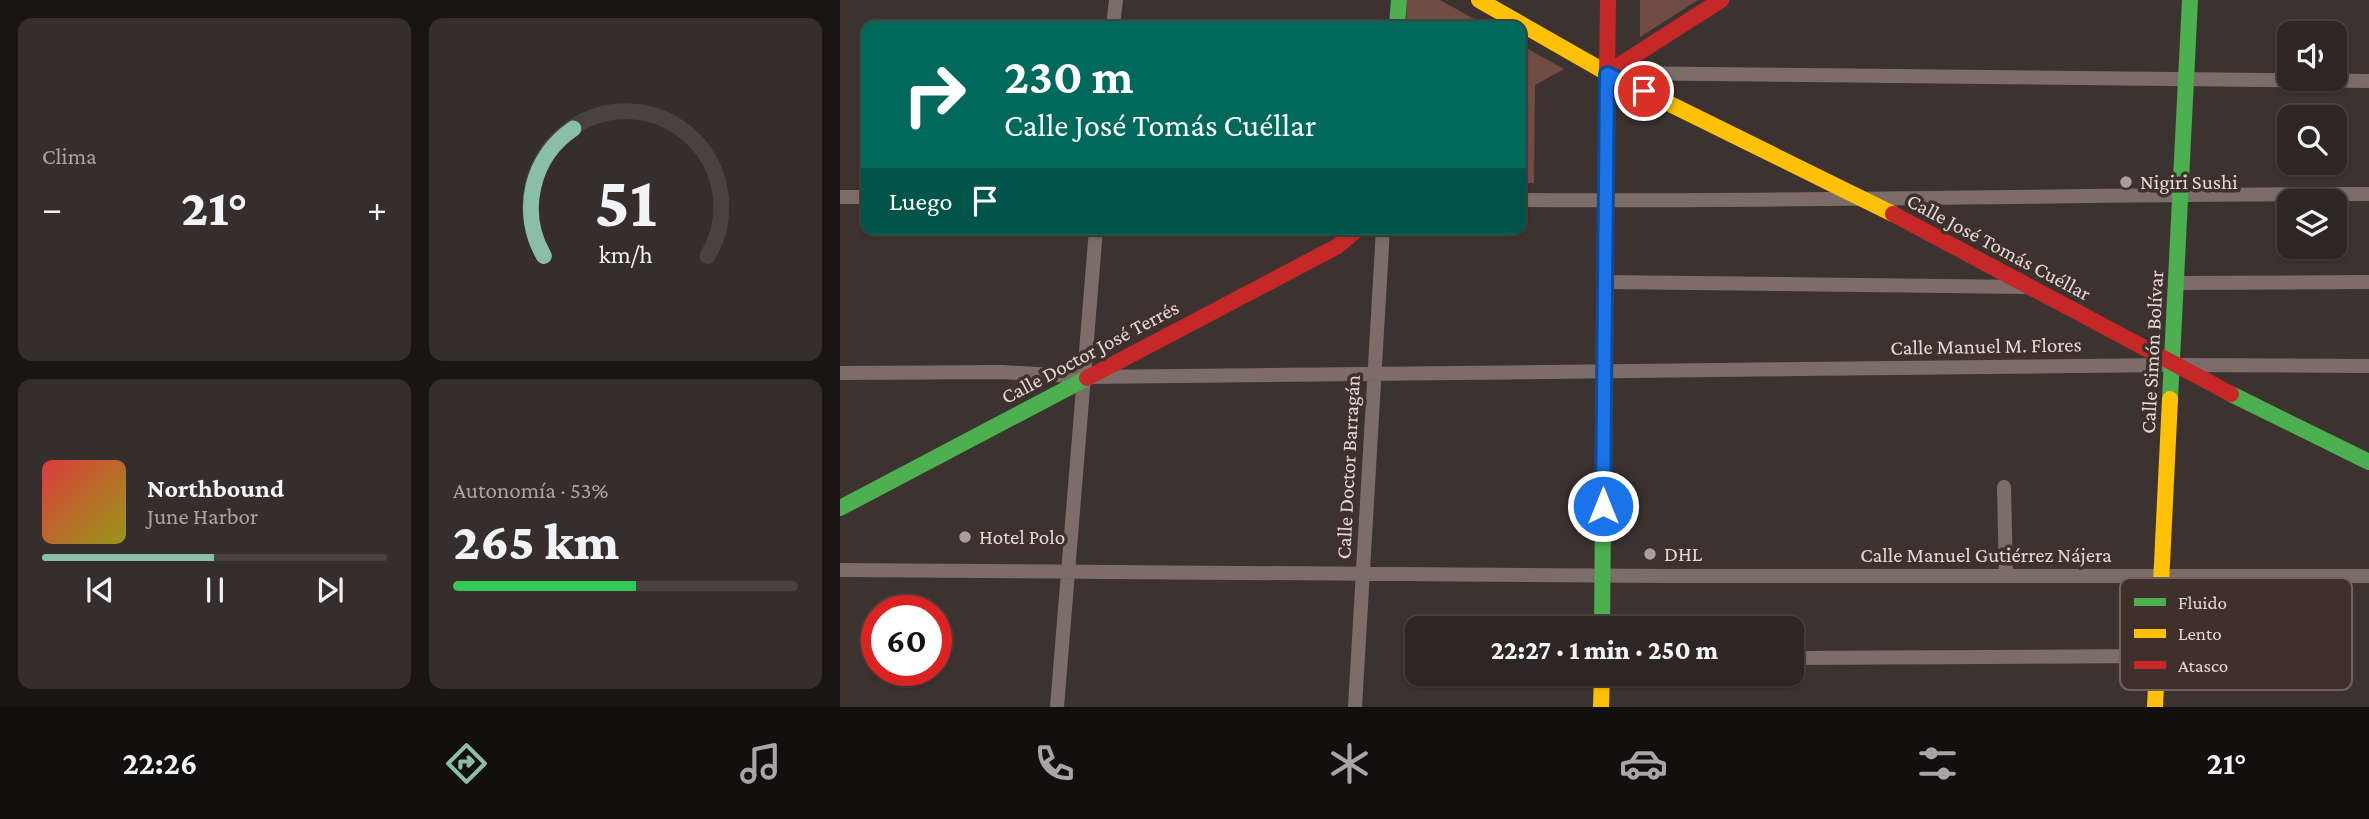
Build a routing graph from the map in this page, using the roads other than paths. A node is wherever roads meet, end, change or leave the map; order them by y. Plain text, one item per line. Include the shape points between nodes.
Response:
1 (1116, 0) edge
2 (1399, 0) edge
3 (1479, 0) edge
4 (1608, 0) edge
5 (1721, 0) edge
6 (2190, 0) edge
7 (1114, 21) edge
8 (1397, 21) edge
9 (1515, 21) edge
10 (1526, 27) edge
11 (1607, 74) junction
12 (2186, 80) junction
13 (2369, 81) edge
14 (2180, 194) junction
15 (2369, 194) edge
16 (840, 197) edge
17 (861, 197) edge
18 (1526, 200) edge
19 (1606, 200) junction
20 (1870, 201) junction
21 (1096, 235) edge
22 (1351, 235) edge
23 (1382, 235) edge
24 (1605, 282) junction
25 (2369, 282) edge
26 (2176, 283) junction
27 (2031, 287) junction
28 (2172, 365) junction
29 (2369, 366) edge
30 (1604, 371) junction
31 (840, 373) edge
32 (1374, 374) junction
33 (1086, 377) junction
34 (2369, 462) edge
35 (2004, 487) dead end
36 (840, 508) edge
37 (840, 570) edge
38 (1068, 573) junction
39 (1363, 574) junction
40 (1603, 575) junction
41 (2006, 576) junction
42 (2161, 576) junction
43 (2369, 576) edge
44 (1602, 616) edge
45 (2120, 656) edge
46 (1804, 658) edge
47 (1602, 686) edge
48 (1057, 707) edge
49 (1355, 707) edge
50 (1601, 707) edge

1 - 7 street
2 - 8 street
3 - 9 street, Calle José Tomás Cuéllar
4 - 11 street
5 - 11 street
6 - 12 street, Calle Simón Bolívar
10 - 11 street, Calle José Tomás Cuéllar
11 - 12 street
11 - 19 street
11 - 20 street, Calle José Tomás Cuéllar
12 - 13 street
12 - 14 street, Calle Simón Bolívar
14 - 15 street
14 - 20 street
14 - 26 street, Calle Simón Bolívar
16 - 17 street
18 - 19 street
19 - 20 street
19 - 24 street
20 - 27 street, Calle José Tomás Cuéllar
21 - 33 street
22 - 33 street, Calle Doctor José Terrés via 1336,247
23 - 32 street, Calle Doctor Barragán
24 - 27 street
24 - 30 street
25 - 26 street
26 - 28 street, Calle Simón Bolívar
27 - 28 street, Calle José Tomás Cuéllar
28 - 29 street, Calle Manuel M. Flores
28 - 30 street, Calle Manuel M. Flores
28 - 34 street, Calle José Tomás Cuéllar
28 - 42 street, Calle Simón Bolívar
30 - 32 street, Calle Manuel M. Flores
30 - 40 street
31 - 33 street, Calle Manuel M. Flores via 1002,372
32 - 33 street, Calle Manuel M. Flores
32 - 39 street, Calle Doctor Barragán
33 - 36 street, Calle Doctor José Terrés
33 - 38 street
35 - 41 street
37 - 38 street, Calle Manuel Gutiérrez Nájera
38 - 39 street, Calle Manuel Gutiérrez Nájera
38 - 48 street
39 - 40 street, Calle Manuel Gutiérrez Nájera
39 - 49 street, Calle Doctor Barragán
40 - 41 street, Calle Manuel Gutiérrez Nájera
40 - 44 street
41 - 42 street, Calle Manuel Gutiérrez Nájera
42 - 43 street, Calle Manuel Gutiérrez Nájera
45 - 46 street
47 - 50 street

